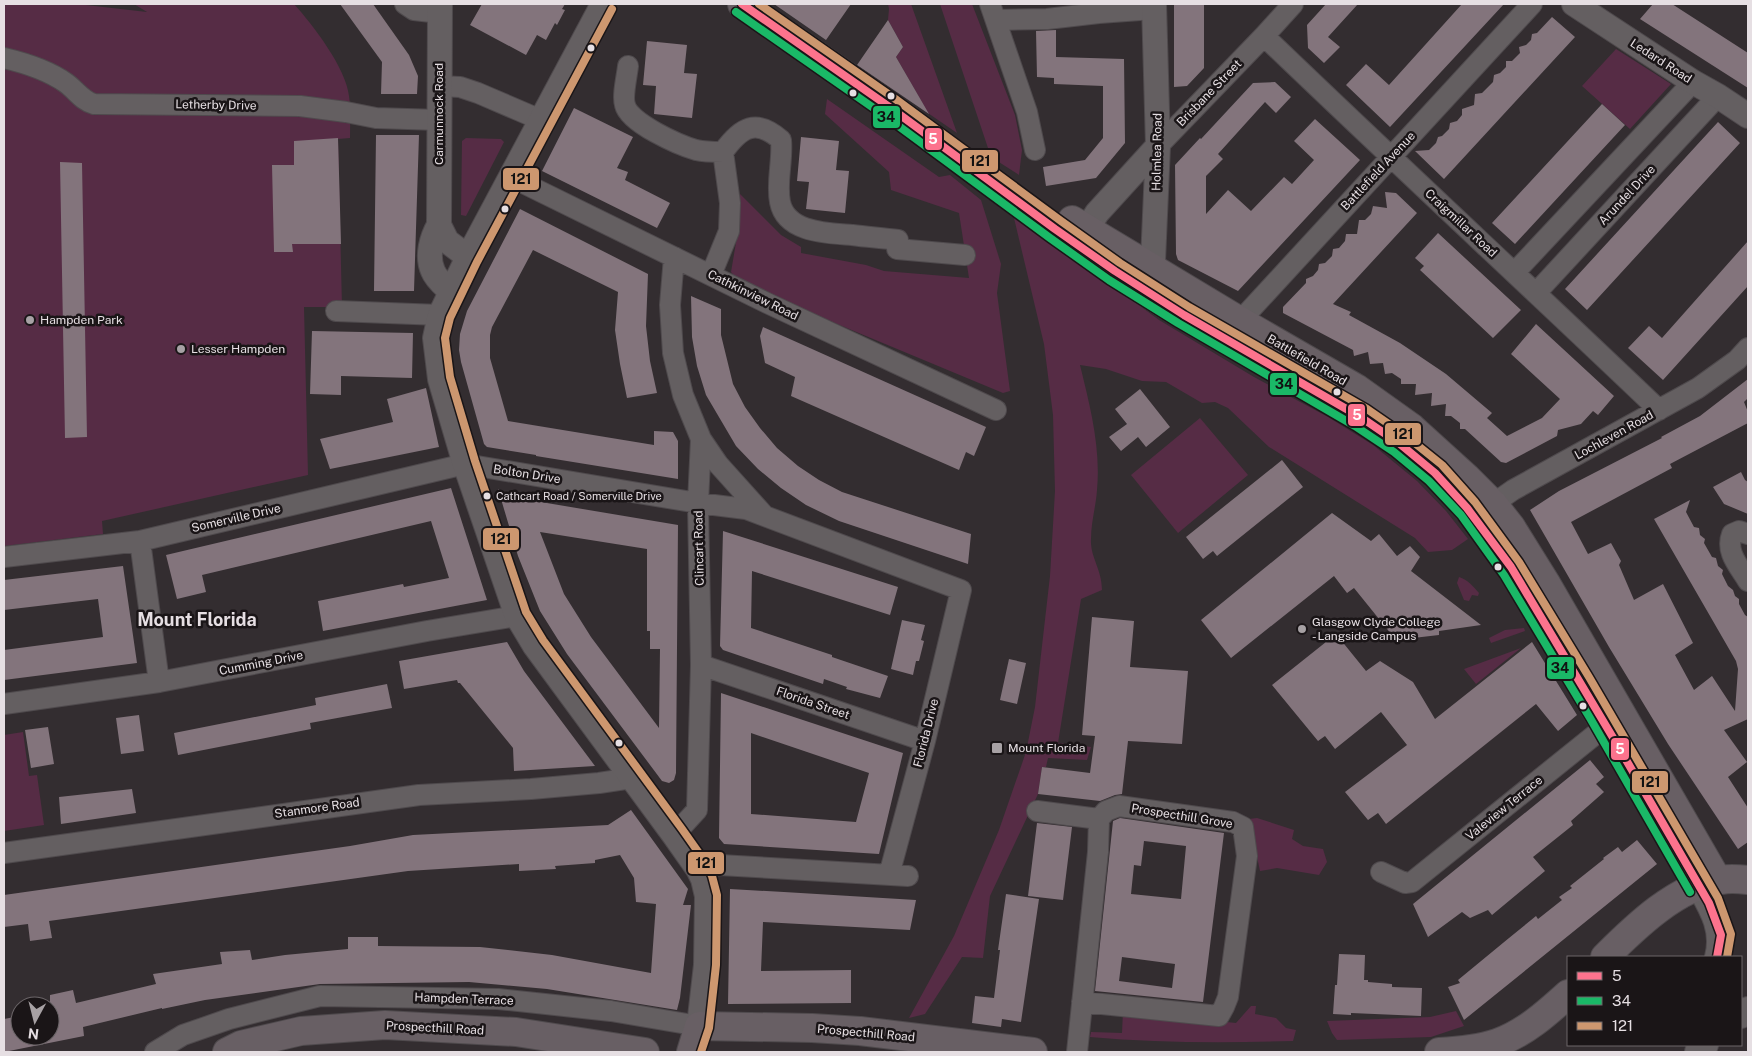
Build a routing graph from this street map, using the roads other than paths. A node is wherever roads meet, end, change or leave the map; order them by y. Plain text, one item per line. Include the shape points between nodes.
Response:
1 (405, 4) edge
2 (603, 4) edge
3 (742, 4) edge
4 (1293, 4) edge
5 (1532, 4) edge
6 (1574, 4) edge
7 (1154, 6) edge
8 (440, 8) edge
9 (993, 12) edge
10 (1264, 36) junction
11 (4, 58) edge
12 (628, 66) dead end
13 (1692, 82) junction
14 (440, 86) junction
15 (1718, 96) junction
16 (1748, 116) edge
17 (439, 120) junction
18 (541, 120) junction
19 (1158, 146) junction
20 (1035, 150) dead end
21 (723, 152) junction
22 (1390, 157) junction
23 (511, 177) junction
24 (439, 225) junction
25 (1082, 237) junction
26 (965, 256) dead end
27 (468, 257) junction
28 (674, 257) junction
29 (1151, 267) junction
30 (1515, 272) junction
31 (712, 275) junction
32 (1126, 279) junction
33 (451, 292) junction
34 (1536, 293) junction
35 (336, 311) dead end
36 (440, 315) junction
37 (1235, 331) junction
38 (1748, 348) edge
39 (996, 410) dead end
40 (1659, 410) junction
41 (701, 439) junction
42 (465, 464) junction
43 (698, 503) junction
44 (1485, 512) junction
45 (765, 516) junction
46 (1748, 534) edge
47 (140, 541) junction
48 (4, 556) edge
49 (1748, 581) edge
50 (961, 590) joint
51 (517, 616) junction
52 (701, 665) junction
53 (159, 682) junction
54 (4, 704) edge
55 (1614, 719) junction
56 (925, 741) junction
57 (632, 778) junction
58 (1037, 811) dead end
59 (1099, 819) junction
60 (674, 836) junction
61 (4, 853) edge
62 (698, 869) junction
63 (1381, 872) dead end
64 (1748, 880) edge
65 (1708, 884) junction
66 (1719, 946) edge
67 (1606, 956) edge
68 (1567, 995) edge
69 (1082, 1002) junction
70 (699, 1026) junction
71 (155, 1052) edge
72 (227, 1052) edge
73 (645, 1052) edge
74 (691, 1052) edge
75 (1033, 1052) edge
76 (1077, 1052) edge
77 (1439, 1052) edge

1 - 8 street via 414,10
2 - 18 street
3 - 25 main road, Battlefield Road via 909,121 1039,218
4 - 10 street, Brisbane Street
5 - 22 street, Battlefield Avenue
6 - 13 street, Ledard Road
7 - 9 street, Holmlea Road via 1048,19
7 - 19 street, Holmlea Road
8 - 14 street, Carmunnock Road
9 - 20 street via 1028,112
10 - 19 street, Brisbane Street
10 - 22 street, Craigmillar Road
11 - 17 street, Letherby Drive via 52,74 94,104 300,106 376,118
12 - 21 street via 624,104 629,113 653,131 694,149
13 - 15 street, Ledard Road
13 - 30 street
14 - 17 street, Carmunnock Road
14 - 18 street via 460,87 478,93
15 - 16 street, Ledard Road
15 - 34 street, Arundel Drive
17 - 24 street, Carmunnock Road
18 - 23 street
19 - 25 street, Brisbane Street via 1098,213
19 - 29 street, Holmlea Road
21 - 26 street via 745,130 757,127 771,131 782,140 780,203 784,214 796,224 814,231 898,240 897,249
21 - 31 street via 730,231
22 - 30 street, Craigmillar Road
22 - 37 street, Battlefield Avenue
23 - 27 street
23 - 28 street, Cathkinview Road
24 - 27 street via 448,241
24 - 33 street, Carmunnock Road via 432,236 432,271
25 - 29 main road, Battlefield Road
25 - 32 main road, Battlefield Road
27 - 33 street
28 - 31 street, Cathkinview Road
28 - 41 street, Clincart Road via 670,305 673,353 683,395
29 - 32 main road
29 - 37 main road, Battlefield Road
30 - 34 street, Craigmillar Road
31 - 39 street, Cathkinview Road
32 - 37 main road, Battlefield Road via 1171,308
33 - 36 street
34 - 40 street, Craigmillar Road
35 - 36 street
36 - 42 street via 435,338 440,379
37 - 44 main road, Battlefield Road via 1410,451 1450,488
38 - 40 street, Lochleven Road via 1698,388
40 - 44 street, Lochleven Road via 1513,490
41 - 43 street, Clincart Road
41 - 45 street, Bolton Drive via 728,476
42 - 43 street, Bolton Drive
42 - 47 street, Somerville Drive
42 - 51 street
43 - 45 street, Bolton Drive
43 - 52 street, Clincart Road
44 - 55 main road, Battlefield Road via 1513,572
45 - 50 street, Bolton Drive
46 - 49 street via 1739,531 1732,534 1729,542 1730,550
47 - 48 street, Somerville Drive
47 - 53 street
50 - 56 street, Florida Drive
51 - 53 street, Cumming Drive
51 - 57 street via 535,646
52 - 56 street, Florida Street
52 - 60 street, Clincart Road via 697,810
53 - 54 street, Cumming Drive
55 - 63 street, Valeview Terrace via 1412,882 1405,884
55 - 65 main road, Battlefield Road
56 - 62 street, Florida Drive via 899,876 720,865
57 - 60 street
57 - 61 street, Stanmore Road via 530,789 419,794
58 - 59 street
59 - 69 street
59 - 69 street, Prospecthill Grove via 1106,811 1119,806 1233,822 1243,827 1247,856 1228,997 1219,1016
60 - 62 street
62 - 70 street via 707,896 706,965
64 - 65 main road
65 - 66 street
65 - 67 main road via 1648,916
68 - 77 main road via 1530,1025 1498,1042
69 - 76 street
70 - 71 street, Hampden Terrace via 611,1011 498,999 320,996 229,1019 182,1036
70 - 74 main road
70 - 75 main road, Prospecthill Road via 860,1031
72 - 73 main road, Prospecthill Road via 241,1045 301,1031 385,1025 516,1032

